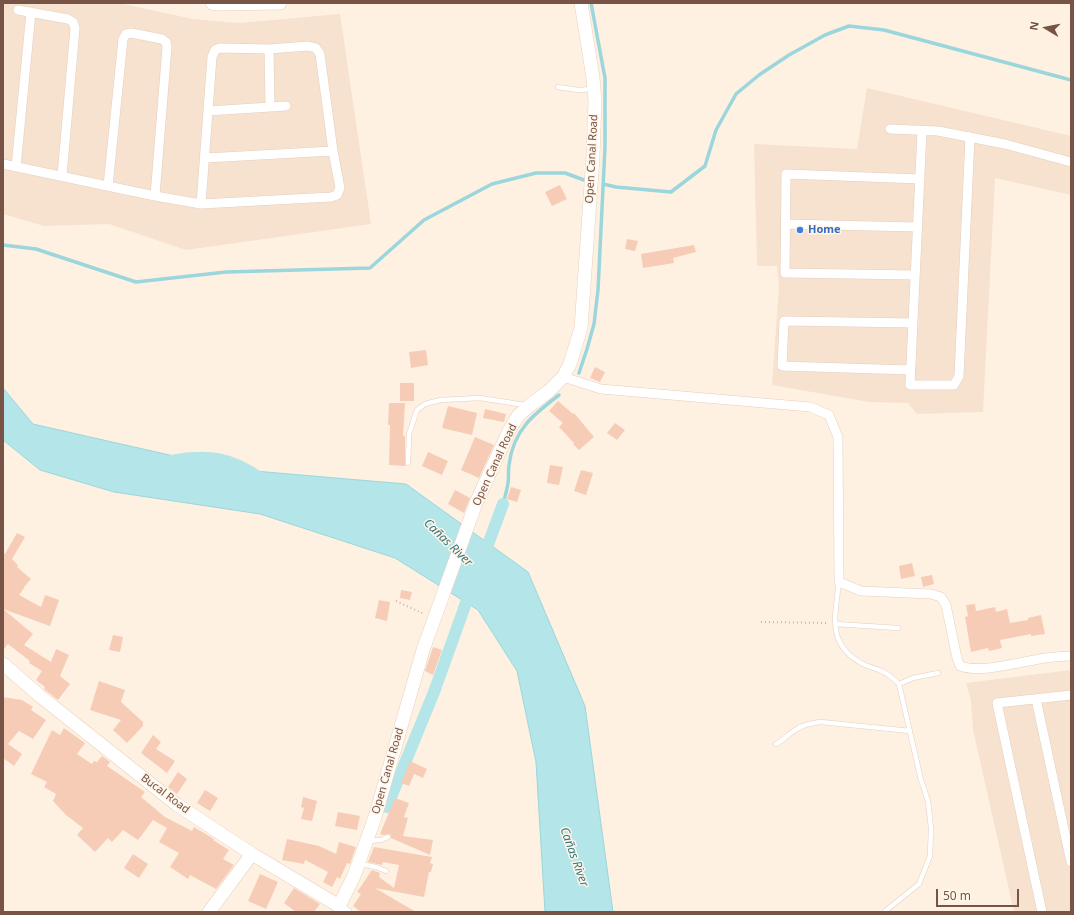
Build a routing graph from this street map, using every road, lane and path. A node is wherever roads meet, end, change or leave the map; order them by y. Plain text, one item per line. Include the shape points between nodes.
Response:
1 (212, 3) edge
2 (280, 3) edge
3 (581, 3) edge
4 (18, 10) dead end
5 (31, 12) junction
6 (269, 48) junction
7 (558, 88) dead end
8 (594, 89) junction
9 (286, 106) dead end
10 (270, 107) junction
11 (208, 111) junction
12 (890, 129) dead end
13 (922, 131) junction
14 (970, 137) junction
15 (333, 151) junction
16 (205, 158) junction
17 (1071, 162) edge
18 (3, 164) edge
19 (16, 167) junction
20 (62, 176) junction
21 (920, 179) junction
22 (108, 186) junction
23 (155, 196) junction
24 (201, 204) junction
25 (786, 224) junction
26 (917, 227) junction
27 (915, 275) junction
28 (913, 323) junction
29 (910, 370) junction
30 (563, 377) junction
31 (529, 406) junction
32 (408, 463) dead end
33 (839, 582) junction
34 (396, 601) dead end
35 (434, 618) junction
36 (761, 622) dead end
37 (835, 624) junction
38 (898, 628) dead end
39 (1071, 656) edge
40 (3, 664) edge
41 (938, 673) dead end
42 (900, 684) junction
43 (1071, 695) edge
44 (1036, 699) junction
45 (910, 731) junction
46 (776, 744) dead end
47 (388, 837) dead end
48 (367, 841) junction
49 (252, 854) junction
50 (1071, 862) edge
51 (359, 864) junction
52 (386, 871) dead end
53 (343, 909) edge
54 (209, 912) edge
55 (884, 912) edge
56 (1042, 912) edge

1 - 2 street
3 - 8 street, Open Canal Road
4 - 5 street
5 - 19 street
5 - 20 street via 68,19 73,22 75,28
6 - 10 street
6 - 11 street via 215,50 212,57
6 - 15 street via 308,46 316,48 320,54
7 - 8 lane
8 - 30 street, Open Canal Road via 593,156 581,328 570,364
9 - 10 street
10 - 11 street
11 - 16 street
12 - 13 street
13 - 14 street via 938,130
13 - 21 street
14 - 17 street
14 - 29 street via 959,376 954,385 910,385
15 - 16 street
15 - 24 street via 340,188 337,195
16 - 24 street
18 - 19 street
19 - 20 street
20 - 22 street
21 - 25 street via 786,174
21 - 26 street
22 - 23 street
22 - 23 street via 123,39 126,34 131,33 162,39 167,47
23 - 24 street
25 - 26 street
25 - 27 street via 785,273
26 - 27 street
27 - 28 street
28 - 29 street
28 - 29 street via 784,321 782,366
30 - 31 street, Open Canal Road
30 - 33 street via 601,389 810,407 829,415 838,437
31 - 32 lane via 480,398 440,400 425,404 417,410 409,434
31 - 35 street, Open Canal Road via 518,416 509,431 476,503
33 - 37 lane
33 - 39 street via 861,590 931,594 941,597 946,605 957,658 960,666 966,668 978,669 1046,657
34 - 35 path
35 - 48 street, Open Canal Road via 414,677
36 - 37 path
37 - 38 lane
37 - 42 lane via 839,641 847,654 887,674
40 - 49 street, Bucal Road via 176,804
41 - 42 lane via 912,678
42 - 45 lane
43 - 44 street
44 - 50 street
44 - 56 street via 997,703
45 - 46 lane via 821,722 808,723
45 - 55 lane via 928,801 931,828 930,856 919,884
47 - 48 lane
48 - 51 street, Open Canal Road
49 - 53 street, Bucal Road
49 - 54 street
51 - 52 lane
51 - 53 street, Open Canal Road

